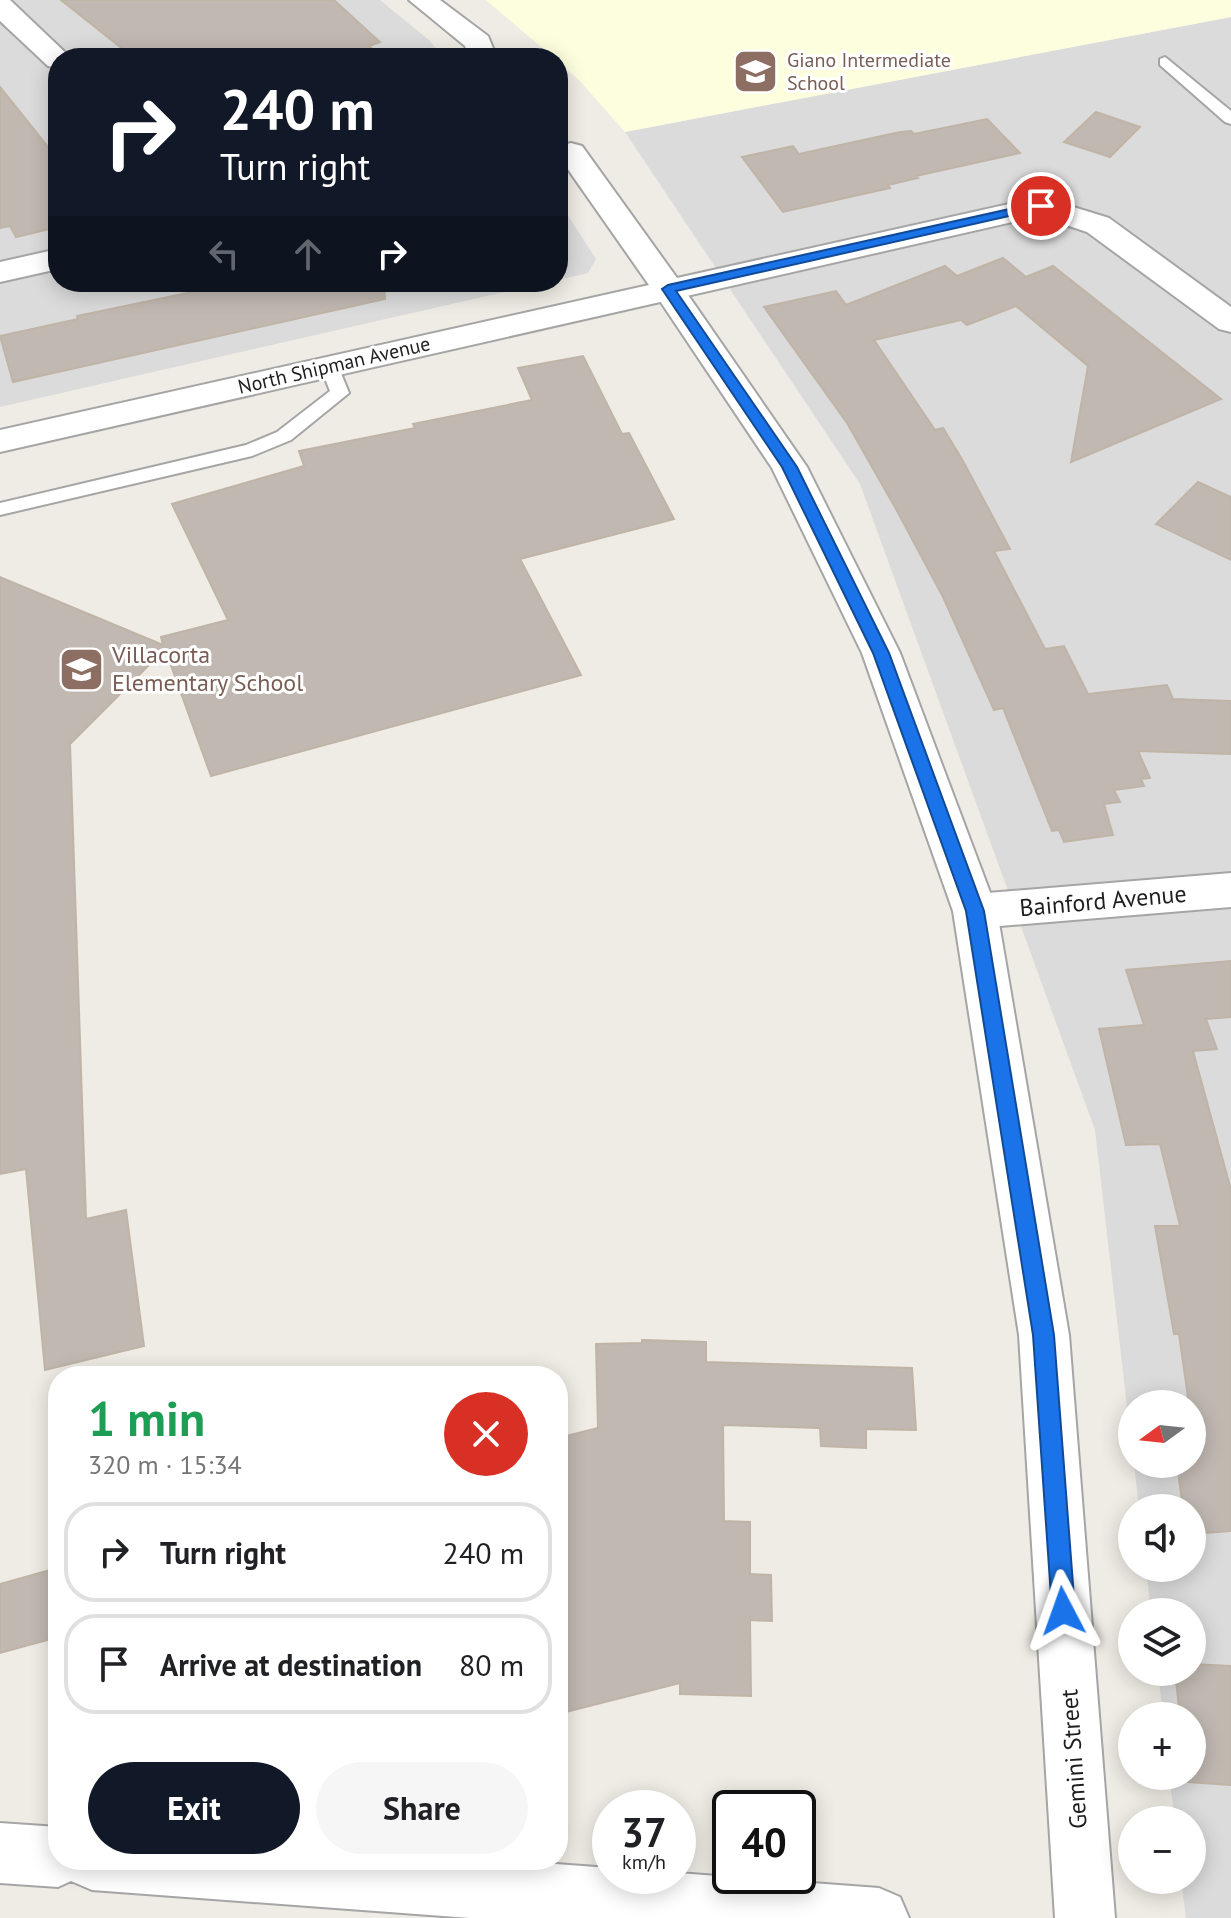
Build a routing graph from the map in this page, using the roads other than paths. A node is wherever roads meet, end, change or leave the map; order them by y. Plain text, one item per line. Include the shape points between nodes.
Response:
1 (423, 0) edge
2 (0, 6) edge
3 (480, 48) edge
4 (48, 51) edge
5 (1165, 62) dead end
6 (1231, 119) edge
7 (571, 152) dead end
8 (48, 261) edge
9 (0, 272) edge
10 (668, 289) junction
11 (1231, 322) edge
12 (329, 366) junction
13 (0, 441) edge
14 (0, 509) edge
15 (1231, 890) edge
16 (975, 911) junction
17 (0, 1853) edge
18 (48, 1856) edge
19 (228, 1870) edge
20 (879, 1918) edge
21 (1085, 1918) edge

1 - 3 street
2 - 4 street
5 - 6 lane
7 - 10 street, Gemini Street
8 - 9 street
10 - 11 street, North Shipman Avenue via 1041,206 1098,225
10 - 12 street, North Shipman Avenue
10 - 16 street, Gemini Street via 789,467 881,653
12 - 13 street, North Shipman Avenue
12 - 14 lane via 340,393 263,446
15 - 16 street, Bainford Avenue
16 - 21 street, Gemini Street via 1044,1335
17 - 18 street
19 - 20 street

